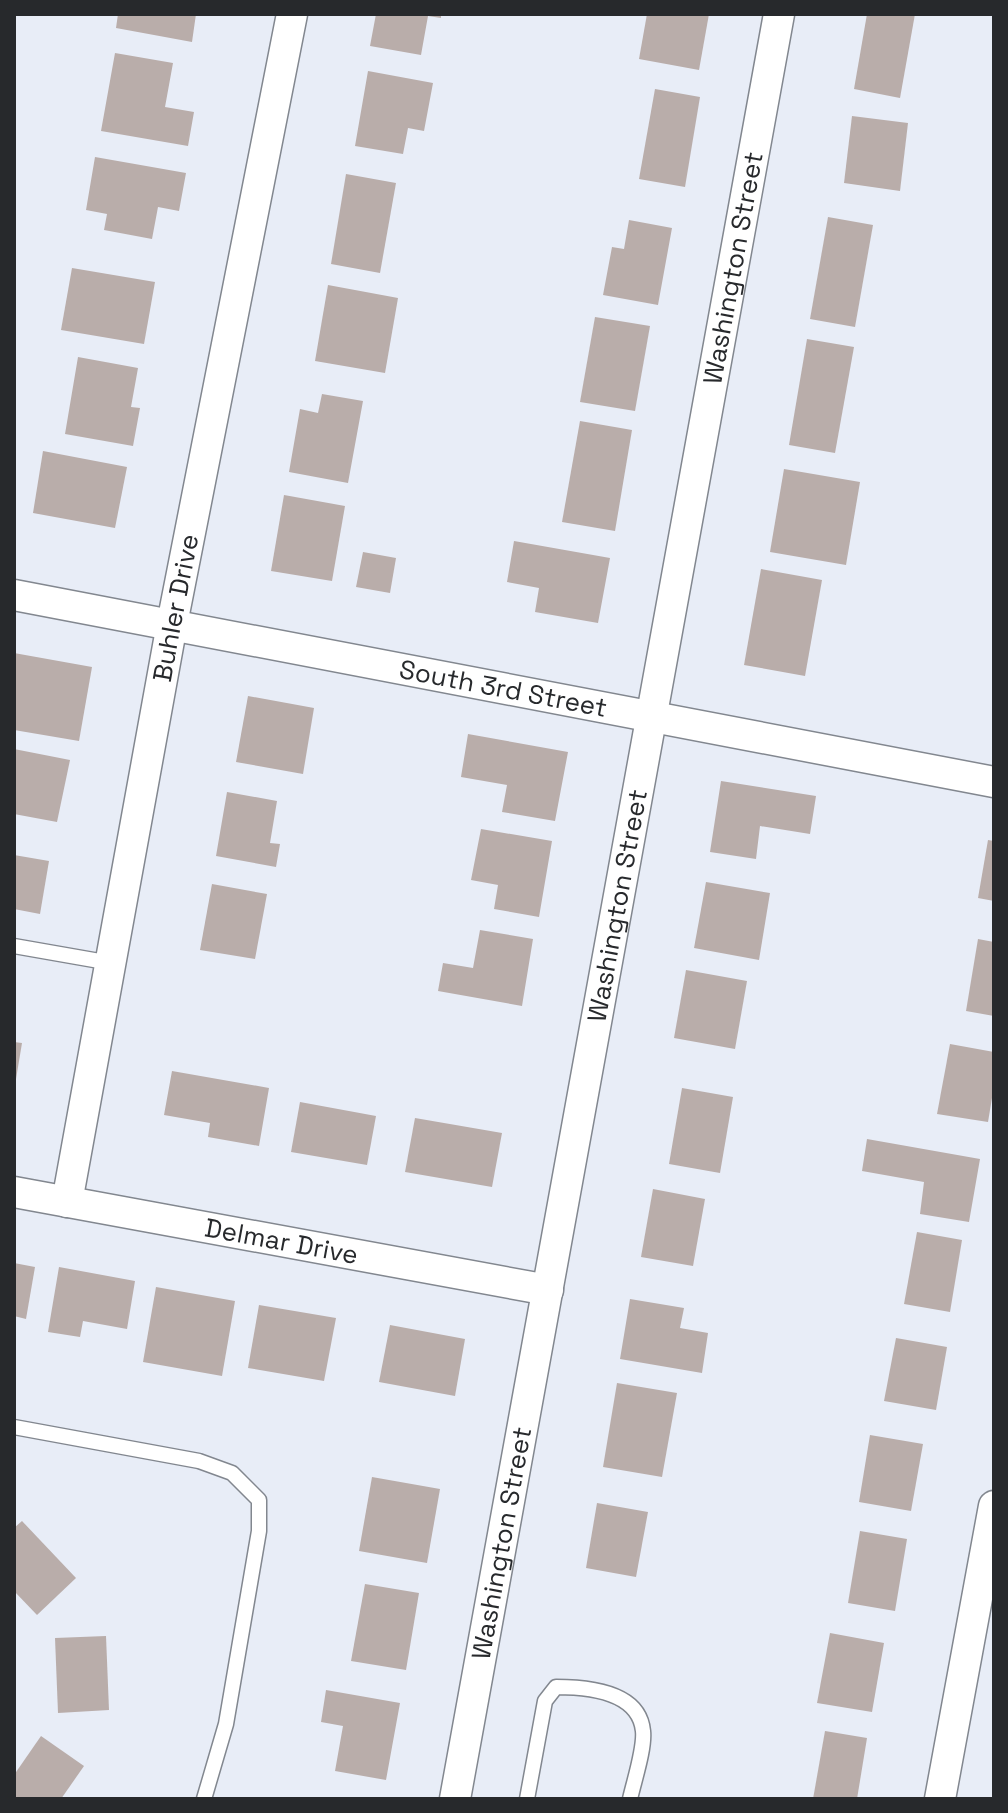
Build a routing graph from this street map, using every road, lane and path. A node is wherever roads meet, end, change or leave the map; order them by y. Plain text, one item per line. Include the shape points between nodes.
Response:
1 (292, 14) edge
2 (779, 14) edge
3 (14, 595) edge
4 (172, 624) junction
5 (652, 716) junction
6 (994, 782) edge
7 (14, 946) edge
8 (111, 963) junction
9 (14, 1192) edge
10 (67, 1202) junction
11 (548, 1290) junction
12 (14, 1427) edge
13 (994, 1506) edge
14 (204, 1799) edge
15 (455, 1799) edge
16 (527, 1799) edge
17 (630, 1799) edge
18 (940, 1799) edge

1 - 4 street, Buhler Drive
2 - 5 street, Washington Street
3 - 4 street, South 3rd Street
4 - 5 street, South 3rd Street
4 - 8 street, Buhler Drive
5 - 6 street, South 3rd Street
5 - 11 street, Washington Street
7 - 8 lane
8 - 10 street, Buhler Drive
9 - 10 street, Delmar Drive
10 - 11 street, Delmar Drive
11 - 15 street, Washington Street
12 - 14 lane via 199,1461 232,1473 259,1500 259,1531 226,1724
13 - 18 street
16 - 17 lane via 545,1701 556,1687 624,1698 637,1711 643,1732

